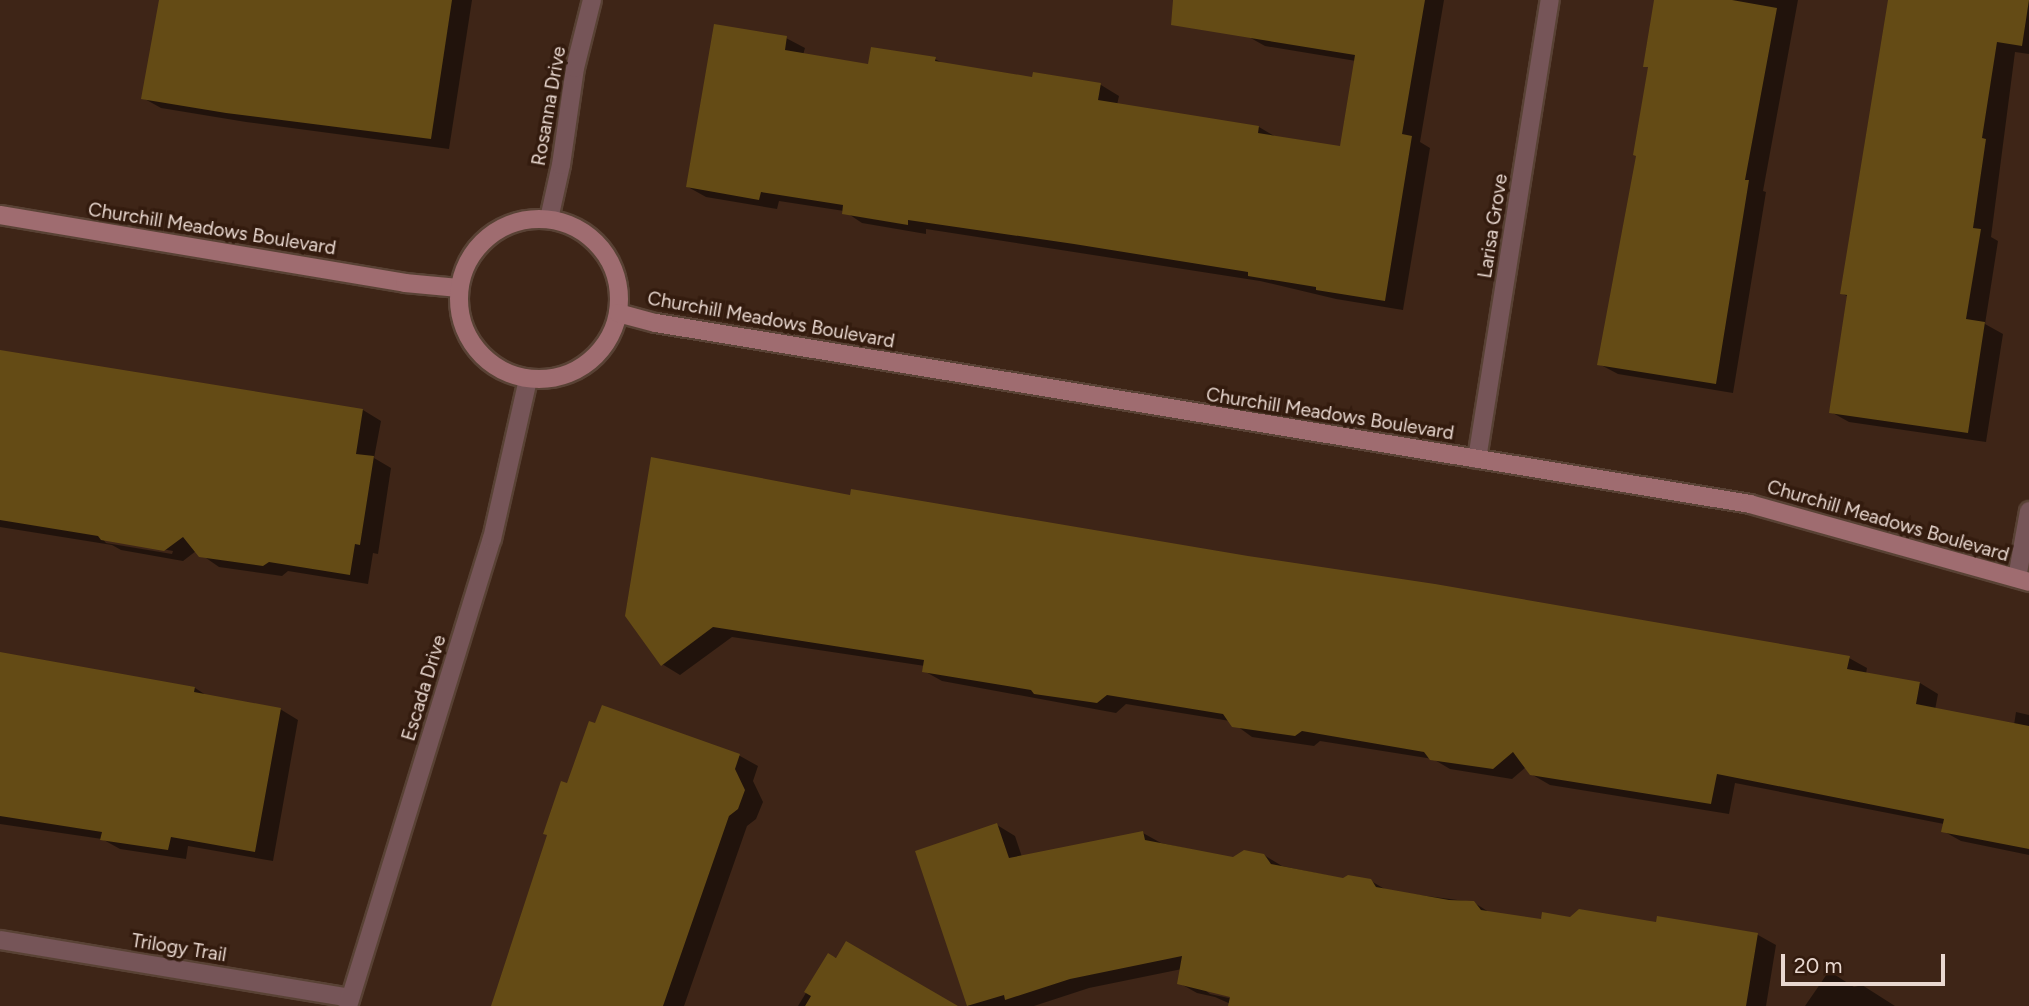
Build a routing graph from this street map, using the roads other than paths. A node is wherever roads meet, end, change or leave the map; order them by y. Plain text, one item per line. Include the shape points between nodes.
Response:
1 (592, 0) edge
2 (1550, 0) edge
3 (0, 215) edge
4 (549, 219) junction
5 (459, 288) junction
6 (618, 313) junction
7 (528, 379) junction
8 (1477, 459) junction
9 (2029, 511) edge
10 (2023, 580) edge
11 (0, 940) edge
12 (349, 1002) edge

1 - 4 street, Rosanna Drive via 575,68
2 - 8 street, Larisa Grove
3 - 5 street, Churchill Meadows Boulevard via 405,283
4 - 5 street via 517,222 491,236 469,259
4 - 6 street via 588,236 603,251 614,271
5 - 7 street via 460,313 468,337 483,358 504,372
6 - 7 street via 607,341 586,364 559,377
6 - 8 street, Churchill Meadows Boulevard
7 - 12 street, Escada Drive via 492,539
8 - 10 street, Churchill Meadows Boulevard via 1750,504
9 - 10 street
11 - 12 street, Trilogy Trail

